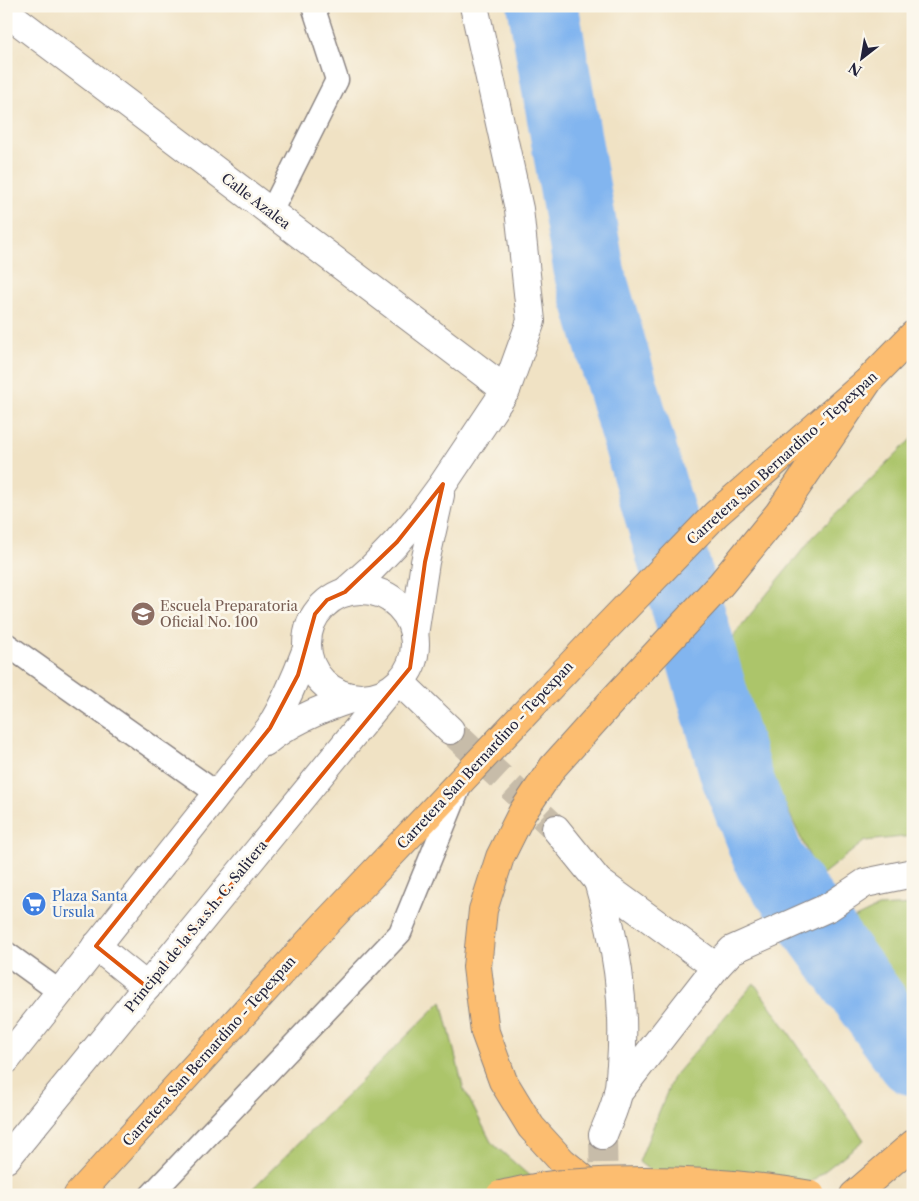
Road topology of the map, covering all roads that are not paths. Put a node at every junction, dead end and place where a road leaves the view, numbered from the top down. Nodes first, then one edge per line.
1 (313, 6) edge
2 (474, 6) edge
3 (6, 12) edge
4 (271, 212) junction
5 (913, 335) edge
6 (869, 380) junction
7 (506, 390) junction
8 (443, 484) junction
9 (345, 592) junction
10 (414, 634) junction
11 (6, 644) edge
12 (306, 651) junction
13 (394, 687) junction
14 (354, 698) junction
15 (450, 730) tunnel mouth
16 (250, 754) junction
17 (463, 778) junction
18 (218, 794) junction
19 (556, 828) tunnel mouth
20 (913, 873) edge
21 (598, 881) junction
22 (96, 946) junction
23 (6, 953) edge
24 (724, 959) junction
25 (147, 986) junction
26 (60, 992) junction
27 (6, 1060) edge
28 (618, 1093) junction
29 (604, 1136) tunnel mouth
30 (913, 1144) edge
31 (6, 1159) edge
32 (78, 1195) edge
33 (151, 1195) edge
34 (500, 1195) edge
35 (603, 1195) edge
36 (811, 1195) edge
37 (854, 1195) edge

1 - 4 lane
2 - 7 street
3 - 4 street, Calle Azalea
4 - 7 street, Calle Azalea
5 - 6 highway, Carretera San Bernardino - Tepexpan
6 - 17 highway, Carretera San Bernardino - Tepexpan
6 - 35 highway
7 - 8 street
8 - 9 street
8 - 10 street
9 - 10 street
9 - 12 street
10 - 13 street
11 - 18 lane
12 - 14 street
12 - 16 street
13 - 14 street
13 - 15 street
13 - 25 street, Principal de la S.a.s.h. C. Salitera
14 - 16 street
16 - 18 street
17 - 32 highway, Carretera San Bernardino - Tepexpan
17 - 33 lane
18 - 22 street
19 - 21 street
20 - 24 street
21 - 24 street
21 - 28 street
22 - 25 street
22 - 26 street
23 - 26 lane
24 - 28 street
25 - 31 street, Principal de la S.a.s.h. C. Salitera
26 - 27 street
28 - 29 street
30 - 37 highway
34 - 36 highway, bridge

